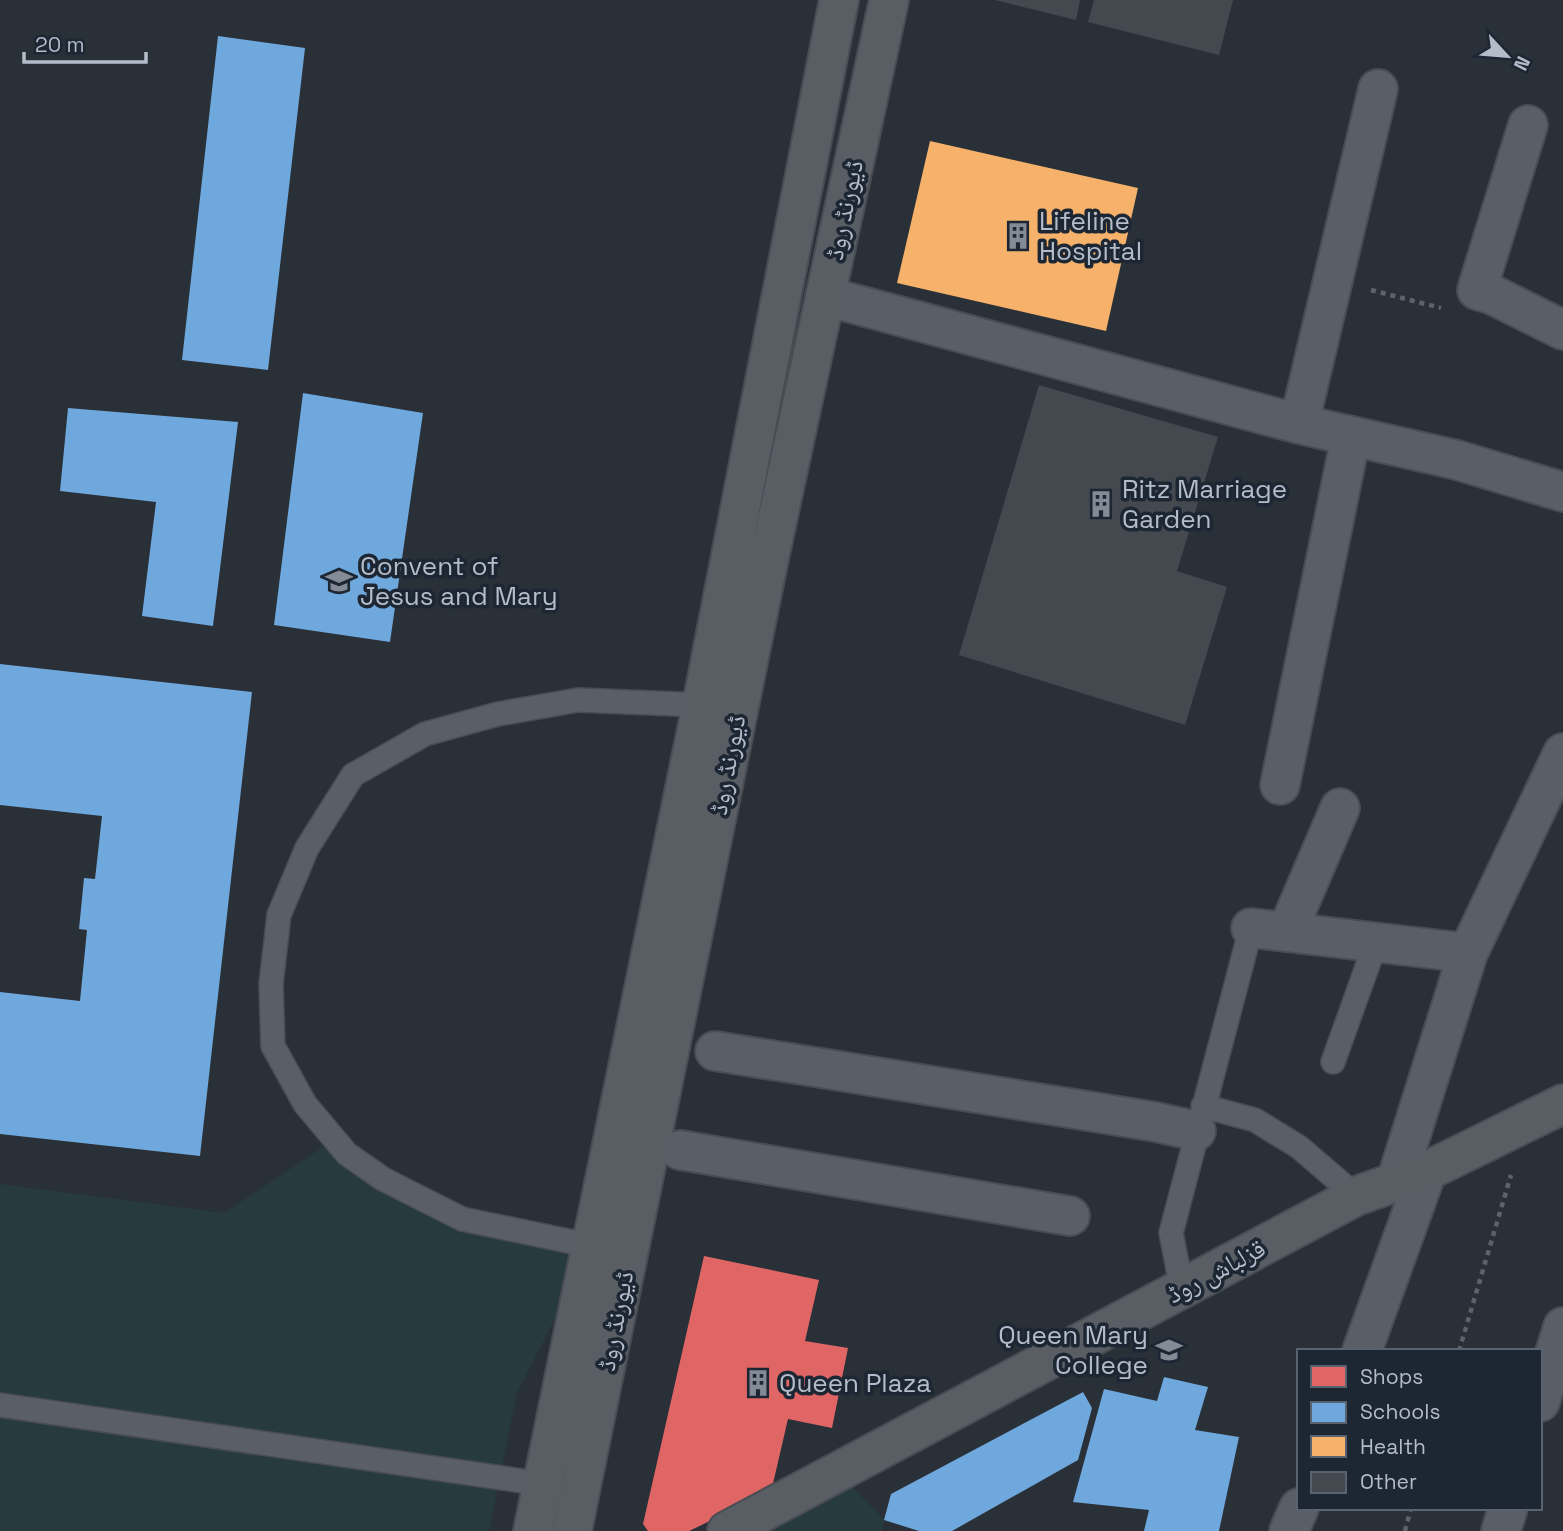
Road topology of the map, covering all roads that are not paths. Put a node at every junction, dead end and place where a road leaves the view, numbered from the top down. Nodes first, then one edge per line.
1 (839, 0) edge
2 (889, 0) edge
3 (1378, 89) dead end
4 (1528, 125) dead end
5 (825, 296) junction
6 (1563, 330) edge
7 (1299, 424) junction
8 (1351, 436) junction
9 (1563, 492) edge
10 (702, 705) junction
11 (1563, 753) edge
12 (1280, 785) dead end
13 (1340, 808) dead end
14 (1269, 930) junction
15 (1376, 942) junction
16 (1468, 953) junction
17 (715, 1051) dead end
18 (1333, 1062) dead end
19 (1563, 1104) edge
20 (1200, 1119) junction
21 (680, 1150) dead end
22 (1411, 1177) junction
23 (1356, 1196) junction
24 (1070, 1216) dead end
25 (592, 1246) junction
26 (1182, 1289) junction
27 (1563, 1327) edge
28 (1363, 1349) edge
29 (1542, 1395) edge
30 (0, 1405) edge
31 (543, 1484) junction
32 (1298, 1510) edge
33 (1507, 1510) edge
34 (533, 1531) edge
35 (572, 1531) edge
36 (727, 1531) edge
37 (1289, 1531) edge
38 (1501, 1531) edge

1 - 10 main road, ڈیورنڈ روڈ
2 - 5 main road, ڈیورنڈ روڈ
3 - 7 street
4 - 6 street
5 - 7 street
5 - 35 main road, ڈیورنڈ روڈ
7 - 8 street
8 - 9 street
8 - 12 street
10 - 25 main road, ڈیورنڈ روڈ
10 - 25 lane
11 - 16 street
13 - 14 street
14 - 15 street
14 - 20 lane
15 - 16 street
15 - 18 lane
16 - 22 street
17 - 20 street
19 - 22 main road, قزلباش روڈ
20 - 23 lane
20 - 26 lane
21 - 24 street
22 - 23 main road, قزلباش روڈ
22 - 28 street
23 - 26 main road, قزلباش روڈ
25 - 31 main road, ڈیورنڈ روڈ
26 - 36 main road, قزلباش روڈ
27 - 29 street
30 - 31 lane
31 - 34 main road, ڈیورنڈ روڈ
32 - 37 street
33 - 38 street

